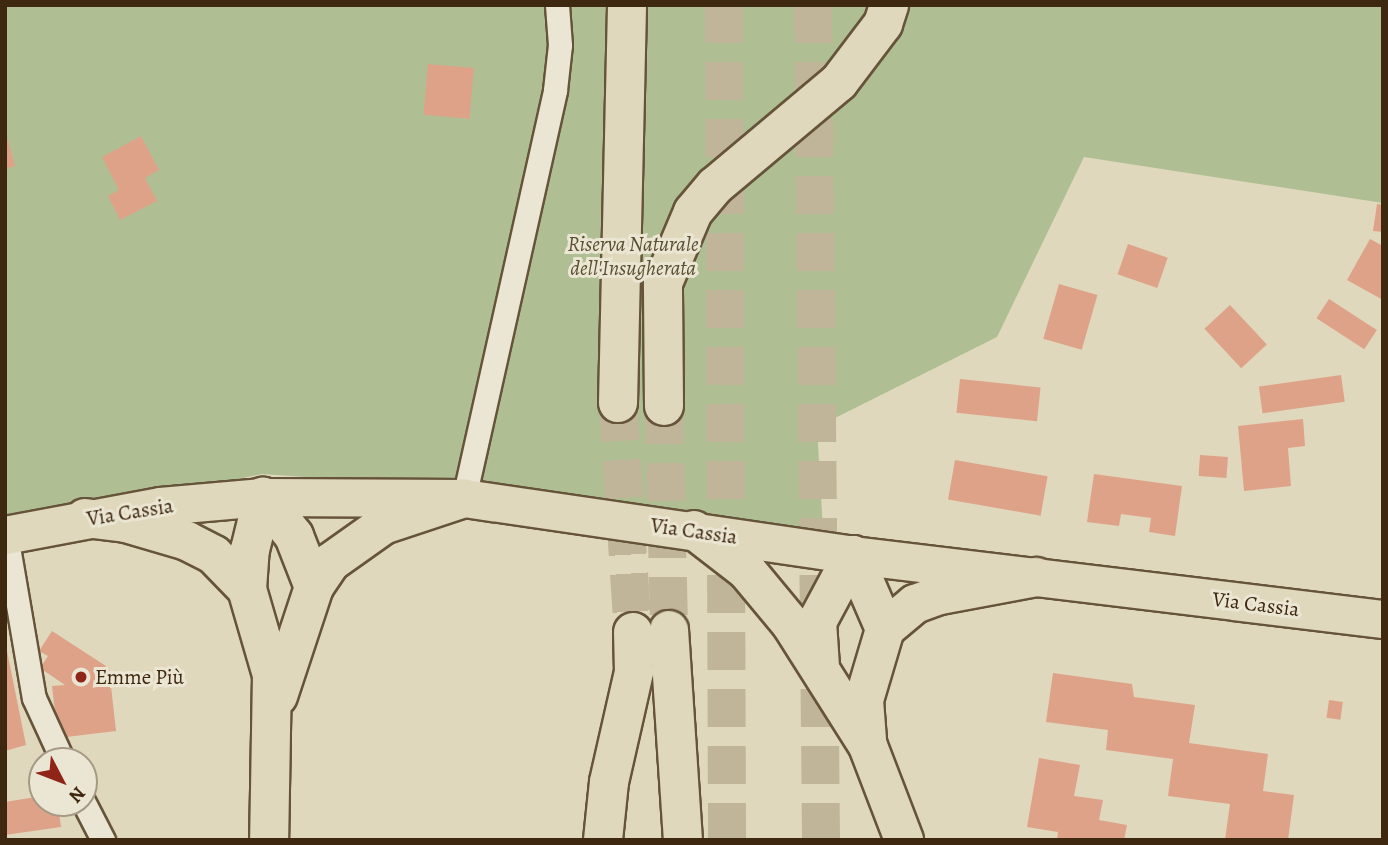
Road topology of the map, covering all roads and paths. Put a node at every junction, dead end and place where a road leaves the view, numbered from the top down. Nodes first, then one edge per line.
1 (557, 5) edge
2 (627, 5) edge
3 (889, 5) edge
4 (618, 404) tunnel mouth
5 (664, 406) tunnel mouth
6 (263, 496) junction
7 (464, 498) junction
8 (85, 518) junction
9 (694, 530) junction
10 (6, 535) edge
11 (853, 555) junction
12 (1036, 577) junction
13 (314, 587) junction
14 (247, 589) junction
15 (1383, 619) edge
16 (885, 629) junction
17 (821, 669) junction
18 (274, 709) junction
19 (868, 746) junction
20 (57, 747) edge
21 (91, 817) edge
22 (103, 840) edge
23 (269, 840) edge
24 (603, 840) edge
25 (683, 840) edge
26 (904, 840) edge

1 - 7 street
2 - 4 highway
3 - 5 highway
6 - 7 main road, Via Cassia
6 - 8 main road, Via Cassia
6 - 13 highway
6 - 14 highway
7 - 9 main road, Via Cassia
7 - 13 highway
8 - 10 main road, Via Cassia
8 - 14 highway
9 - 11 main road, Via Cassia
9 - 17 highway
10 - 20 street
11 - 12 main road, Via Cassia
11 - 16 highway
11 - 17 highway
12 - 15 main road, Via Cassia
12 - 16 highway
13 - 18 highway
14 - 18 highway
16 - 19 highway
17 - 19 highway
18 - 23 highway
19 - 26 highway
21 - 22 street
24 - 25 highway

